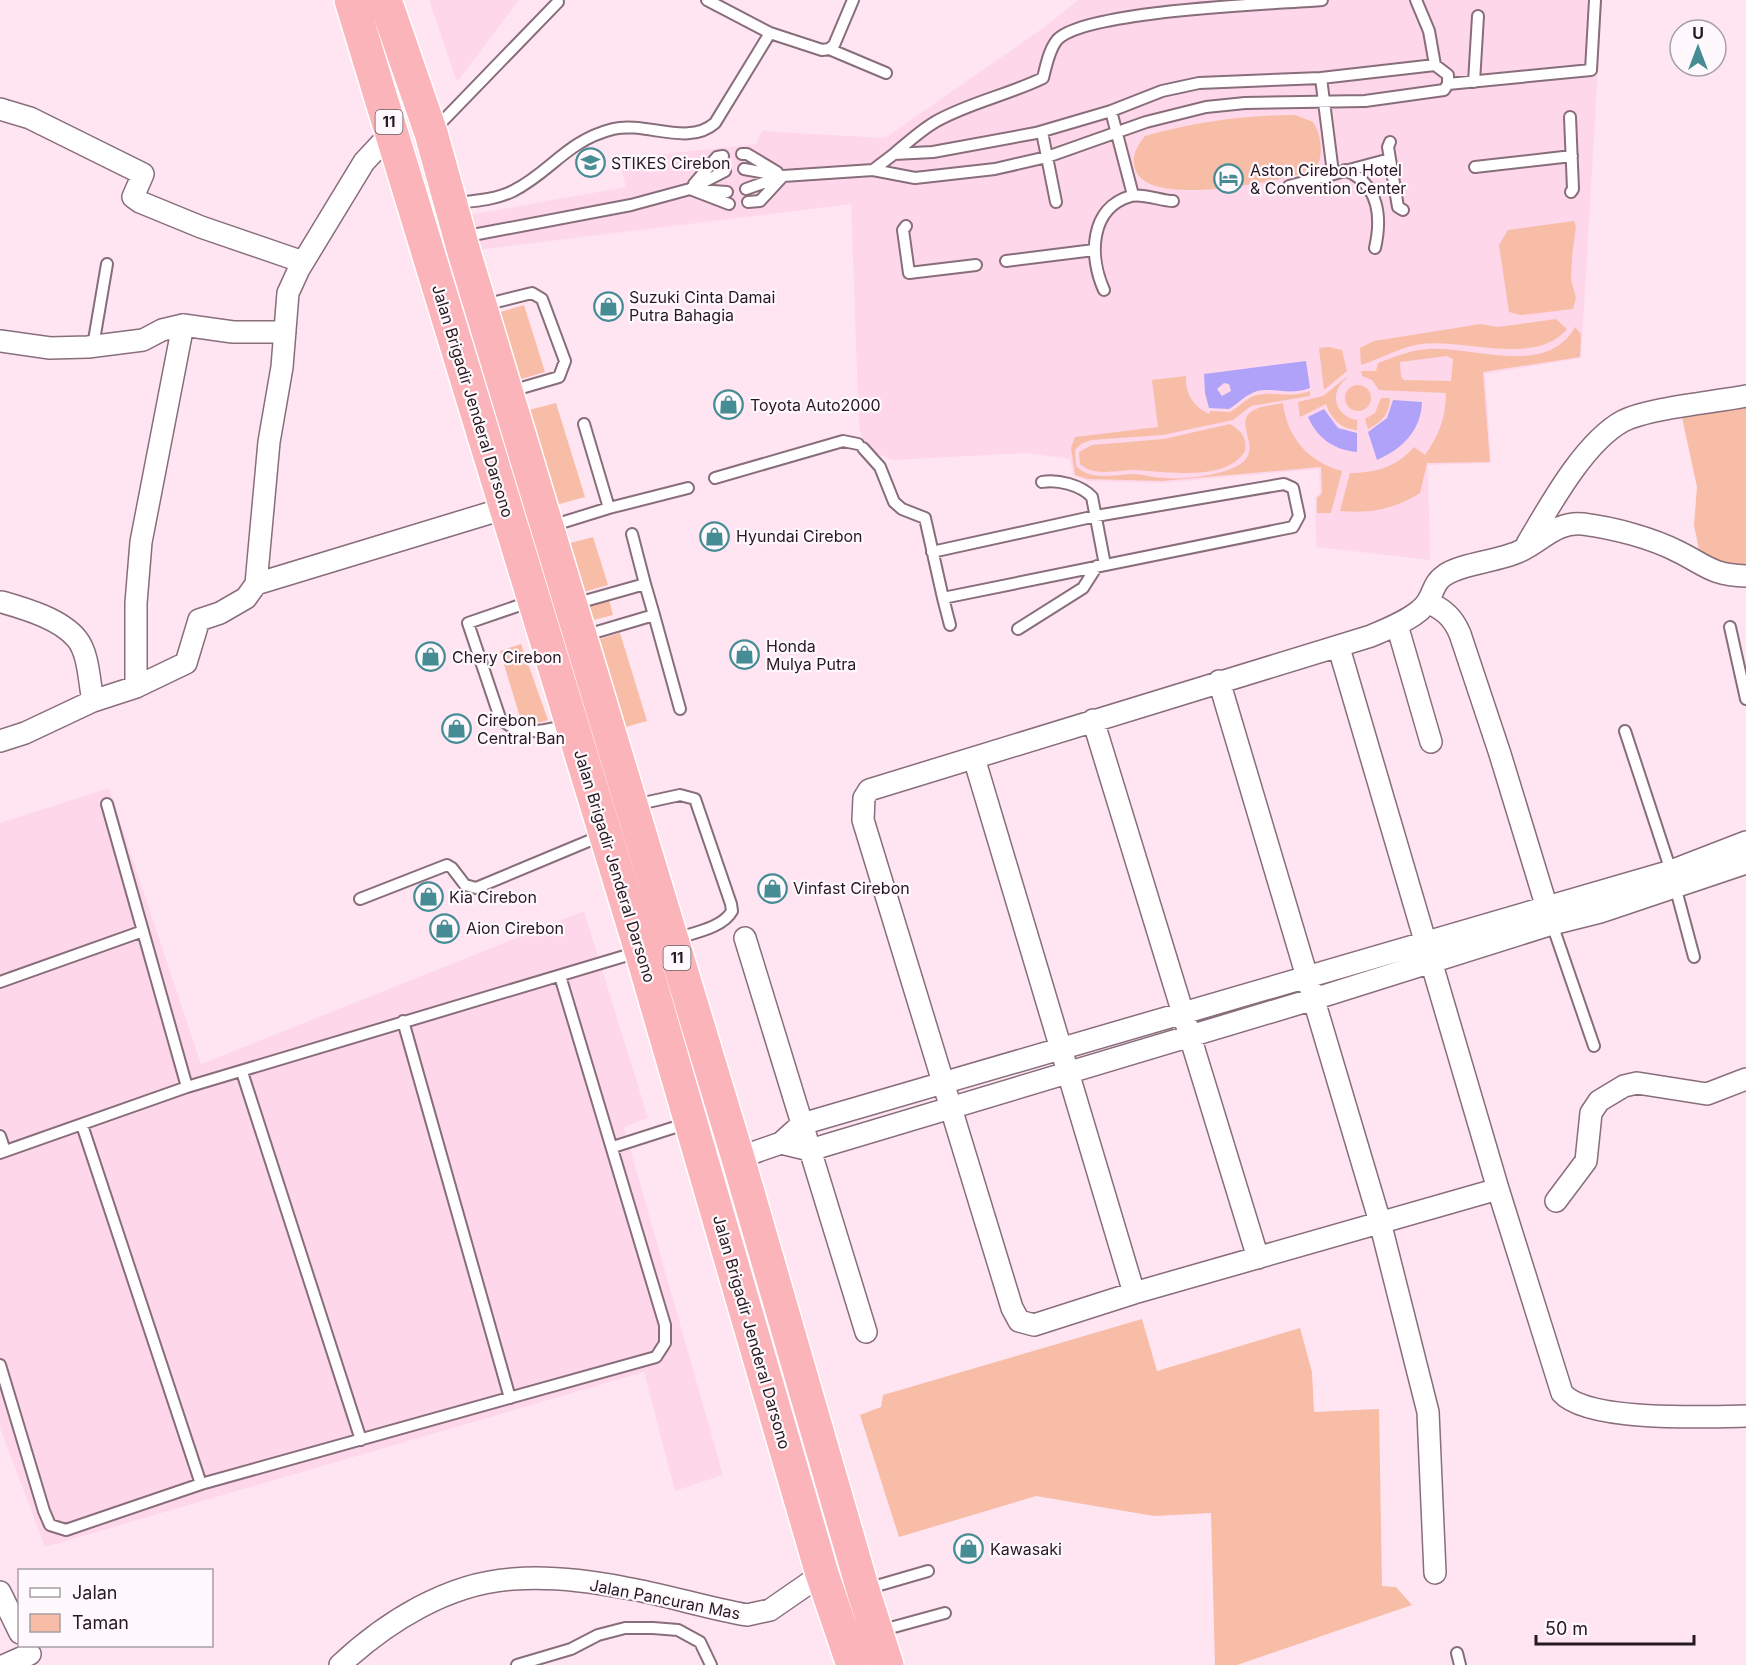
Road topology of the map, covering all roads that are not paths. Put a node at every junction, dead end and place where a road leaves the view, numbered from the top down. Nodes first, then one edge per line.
1 (351, 0) edge
2 (385, 0) edge
3 (707, 0) edge
4 (853, 0) edge
5 (1322, 0) edge
6 (1416, 0) edge
7 (1595, 0) edge
8 (558, 2) dead end
9 (1478, 16) dead end
10 (770, 33) junction
11 (829, 49) junction
12 (1435, 65) junction
13 (886, 73) dead end
14 (1321, 78) junction
15 (1474, 82) junction
16 (1448, 84) junction
17 (1323, 102) junction
18 (0, 109) edge
19 (1111, 111) junction
20 (1570, 117) dead end
21 (392, 132) junction
22 (1042, 132) junction
23 (431, 133) junction
24 (1117, 133) junction
25 (1390, 142) dead end
26 (742, 154) dead end
27 (894, 154) junction
28 (723, 156) dead end
29 (1572, 156) junction
30 (1047, 157) junction
31 (1390, 159) junction
32 (1475, 167) dead end
33 (744, 169) dead end
34 (873, 170) junction
35 (1345, 170) junction
36 (725, 171) dead end
37 (1333, 173) junction
38 (783, 176) junction
39 (1289, 186) dead end
40 (690, 189) junction
41 (746, 189) dead end
42 (727, 192) dead end
43 (1571, 192) dead end
44 (1133, 195) junction
45 (1173, 201) dead end
46 (748, 202) dead end
47 (1056, 202) dead end
48 (450, 204) junction
49 (729, 204) dead end
50 (1403, 210) dead end
51 (906, 226) dead end
52 (460, 237) junction
53 (425, 244) junction
54 (1375, 248) dead end
55 (1094, 249) junction
56 (1006, 261) dead end
57 (303, 262) junction
58 (107, 264) dead end
59 (976, 265) dead end
60 (1104, 290) dead end
61 (481, 306) junction
62 (183, 325) junction
63 (285, 332) junction
64 (0, 341) edge
65 (93, 346) junction
66 (508, 392) junction
67 (1746, 396) edge
68 (584, 424) dead end
69 (715, 478) dead end
70 (1042, 482) dead end
71 (688, 488) dead end
72 (506, 508) junction
73 (609, 508) junction
74 (1096, 516) junction
75 (548, 527) junction
76 (632, 534) dead end
77 (1523, 550) junction
78 (932, 552) junction
79 (1101, 566) junction
80 (1746, 576) edge
81 (256, 584) junction
82 (645, 584) junction
83 (943, 597) junction
84 (534, 601) junction
85 (2, 602) dead end
86 (1428, 602) junction
87 (571, 605) junction
88 (654, 615) junction
89 (950, 625) dead end
90 (1397, 626) junction
91 (1730, 627) dead end
92 (1018, 629) dead end
93 (580, 637) junction
94 (1339, 648) junction
95 (1219, 681) junction
96 (136, 687) junction
97 (1746, 699) edge
98 (93, 701) junction
99 (680, 709) dead end
100 (1093, 720) junction
101 (573, 724) junction
102 (1625, 731) dead end
103 (0, 741) edge
104 (1431, 742) dead end
105 (974, 758) junction
106 (107, 804) dead end
107 (631, 806) junction
108 (603, 834) junction
109 (1746, 842) edge
110 (1746, 863) edge
111 (1674, 880) junction
112 (360, 899) dead end
113 (1550, 916) junction
114 (143, 931) junction
115 (745, 938) dead end
116 (672, 940) junction
117 (1427, 942) junction
118 (641, 951) junction
119 (1694, 957) dead end
120 (1433, 963) junction
121 (560, 976) junction
122 (1307, 977) junction
123 (0, 982) edge
124 (1314, 999) junction
125 (1182, 1014) junction
126 (403, 1021) junction
127 (1189, 1037) junction
128 (1594, 1046) dead end
129 (1059, 1049) junction
130 (242, 1072) junction
131 (1067, 1074) junction
132 (1746, 1078) edge
133 (944, 1082) junction
134 (187, 1087) junction
135 (952, 1107) junction
136 (692, 1122) junction
137 (802, 1124) junction
138 (82, 1125) junction
139 (0, 1136) edge
140 (781, 1143) junction
141 (613, 1147) junction
142 (810, 1150) junction
143 (2, 1152) edge
144 (738, 1158) junction
145 (1498, 1189) junction
146 (1556, 1201) dead end
147 (1380, 1222) junction
148 (1258, 1258) junction
149 (1134, 1293) junction
150 (866, 1332) dead end
151 (0, 1365) edge
152 (510, 1398) junction
153 (1746, 1416) edge
154 (361, 1440) junction
155 (201, 1484) junction
156 (928, 1571) dead end
157 (1435, 1573) dead end
158 (822, 1575) junction
159 (863, 1590) junction
160 (0, 1592) edge
161 (945, 1612) dead end
162 (18, 1629) edge
163 (877, 1632) junction
164 (1457, 1653) dead end
165 (30, 1655) edge
166 (5, 1665) edge
167 (340, 1665) edge
168 (517, 1665) edge
169 (711, 1665) edge
170 (853, 1665) edge
171 (887, 1665) edge
172 (1460, 1665) edge

1 - 21 highway, Jalan Brigadir Jenderal Darsono / 11
2 - 23 highway, Jalan Brigadir Jenderal Darsono / 11
3 - 10 lane
4 - 11 lane
5 - 27 lane
6 - 12 lane
7 - 15 lane
8 - 23 lane
9 - 15 lane
10 - 11 lane
10 - 48 lane
11 - 13 lane
12 - 14 lane
12 - 16 lane
14 - 17 lane
14 - 19 lane
15 - 16 lane
16 - 17 lane
17 - 24 lane
17 - 37 lane
18 - 57 street
19 - 22 lane
19 - 24 lane
20 - 29 lane
21 - 53 highway, Jalan Brigadir Jenderal Darsono / 11
21 - 57 street
22 - 27 lane
22 - 30 lane
23 - 48 highway, Jalan Brigadir Jenderal Darsono / 11
24 - 30 lane
24 - 44 lane
25 - 31 lane
26 - 38 lane
27 - 34 lane
28 - 40 lane
29 - 32 lane
29 - 43 lane
30 - 34 lane
30 - 47 lane
31 - 35 lane
31 - 50 lane
33 - 38 lane
34 - 38 lane
35 - 37 lane
35 - 54 lane
36 - 40 lane
37 - 39 lane
38 - 41 lane
38 - 46 lane
40 - 42 lane
40 - 49 lane
40 - 52 lane
44 - 45 lane
44 - 55 lane
48 - 52 highway, Jalan Brigadir Jenderal Darsono / 11
51 - 59 lane
52 - 53 highway
52 - 61 highway, Jalan Brigadir Jenderal Darsono / 11
53 - 72 highway, Jalan Brigadir Jenderal Darsono / 11
55 - 56 lane
55 - 60 lane
57 - 63 street
58 - 65 lane
61 - 66 highway, Jalan Brigadir Jenderal Darsono / 11
61 - 66 lane
62 - 63 street
62 - 65 street
62 - 96 street
63 - 81 street
64 - 65 street
66 - 75 highway, Jalan Brigadir Jenderal Darsono / 11
67 - 77 street
68 - 73 lane
69 - 78 lane
70 - 74 lane
71 - 73 lane
72 - 81 street
72 - 84 highway, Jalan Brigadir Jenderal Darsono / 11
73 - 75 lane
74 - 78 lane
74 - 79 lane
74 - 79 lane
75 - 87 highway, Jalan Brigadir Jenderal Darsono / 11
76 - 82 lane
77 - 80 street
77 - 86 street
78 - 83 lane
79 - 83 lane
79 - 92 lane
81 - 96 street
82 - 87 lane
82 - 88 lane
83 - 89 lane
84 - 101 highway, Jalan Brigadir Jenderal Darsono / 11
84 - 101 lane
85 - 98 street
86 - 90 street
86 - 113 street
87 - 93 highway, Jalan Brigadir Jenderal Darsono / 11
88 - 93 lane
88 - 99 lane
90 - 94 street
90 - 104 street
91 - 97 lane
93 - 107 highway, Jalan Brigadir Jenderal Darsono / 11
94 - 95 street
94 - 117 street
95 - 100 street
95 - 122 street
96 - 98 street
98 - 103 street
100 - 105 street
100 - 125 street
101 - 108 highway, Jalan Brigadir Jenderal Darsono / 11
102 - 111 lane
105 - 129 street
105 - 133 street
106 - 114 lane
107 - 116 highway, Jalan Brigadir Jenderal Darsono / 11
107 - 116 lane
108 - 112 lane
108 - 118 highway, Jalan Brigadir Jenderal Darsono / 11
109 - 111 street
110 - 111 street
111 - 113 street
111 - 119 lane
113 - 117 street
113 - 120 street
113 - 128 lane
114 - 123 lane
114 - 134 lane
115 - 137 street
116 - 144 highway, Jalan Brigadir Jenderal Darsono / 11
117 - 120 street
117 - 122 street
118 - 121 lane
118 - 136 highway, Jalan Brigadir Jenderal Darsono / 11
120 - 124 street
120 - 145 street
121 - 126 lane
121 - 141 lane
122 - 124 street
122 - 125 street
124 - 127 street
124 - 147 street
125 - 127 street
125 - 129 street
126 - 130 lane
126 - 152 lane
127 - 131 street
127 - 148 street
129 - 131 street
129 - 133 street
130 - 134 lane
130 - 154 lane
131 - 135 street
131 - 149 street
132 - 146 street
133 - 135 street
133 - 137 street
134 - 138 lane
135 - 142 street
135 - 149 street
136 - 141 lane
136 - 158 highway, Jalan Brigadir Jenderal Darsono / 11
137 - 140 street
137 - 142 street
138 - 143 lane
138 - 155 lane
139 - 143 lane
140 - 142 street
140 - 144 street
141 - 152 lane
142 - 150 street
144 - 159 highway, Jalan Brigadir Jenderal Darsono / 11
145 - 147 street
145 - 153 street
147 - 148 street
147 - 157 street
148 - 149 street
151 - 155 lane
152 - 154 lane
154 - 155 lane
156 - 159 lane
158 - 167 street, Jalan Pancuran Mas
158 - 170 highway, Jalan Brigadir Jenderal Darsono / 11
159 - 163 highway, Jalan Brigadir Jenderal Darsono / 11
160 - 162 street
161 - 163 lane
163 - 171 highway, Jalan Brigadir Jenderal Darsono / 11
164 - 172 lane
165 - 166 street
168 - 169 lane

